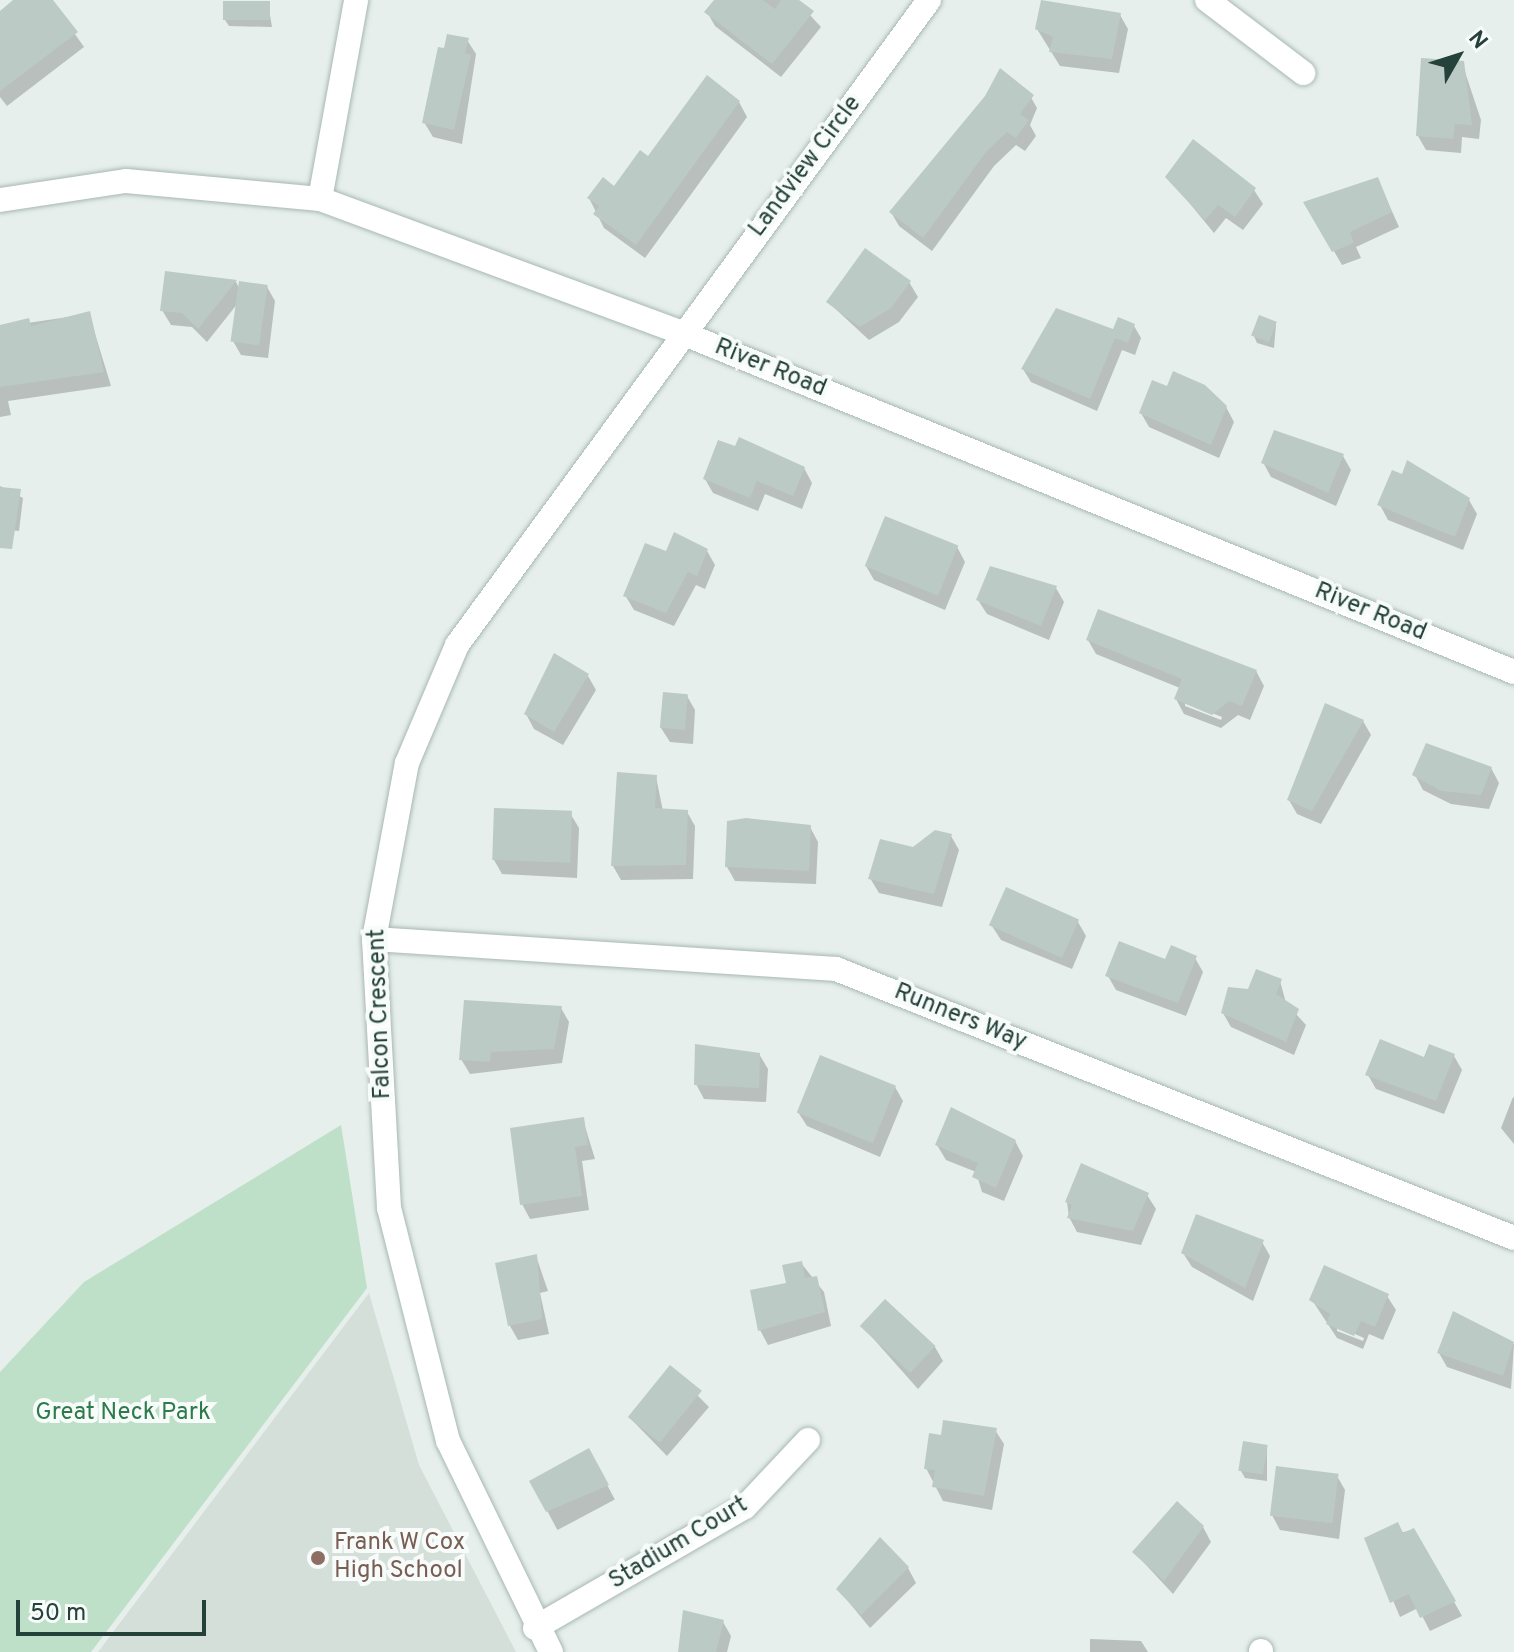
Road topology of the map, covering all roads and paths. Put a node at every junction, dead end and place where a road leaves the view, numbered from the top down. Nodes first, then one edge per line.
1 (356, 0) edge
2 (929, 0) edge
3 (1207, 0) edge
4 (1303, 73) dead end
5 (320, 199) junction
6 (0, 200) edge
7 (682, 333) junction
8 (1514, 672) edge
9 (374, 939) junction
10 (1514, 1238) edge
11 (808, 1440) dead end
12 (535, 1628) junction
13 (551, 1652) edge

1 - 5 street
2 - 7 street, Landview Circle
3 - 4 street
5 - 6 street, River Road
5 - 7 street, River Road
7 - 8 street, River Road
7 - 9 street, Falcon Crescent
9 - 10 street, Runners Way
9 - 12 street, Falcon Crescent
11 - 12 street, Stadium Court
12 - 13 street, Falcon Crescent

